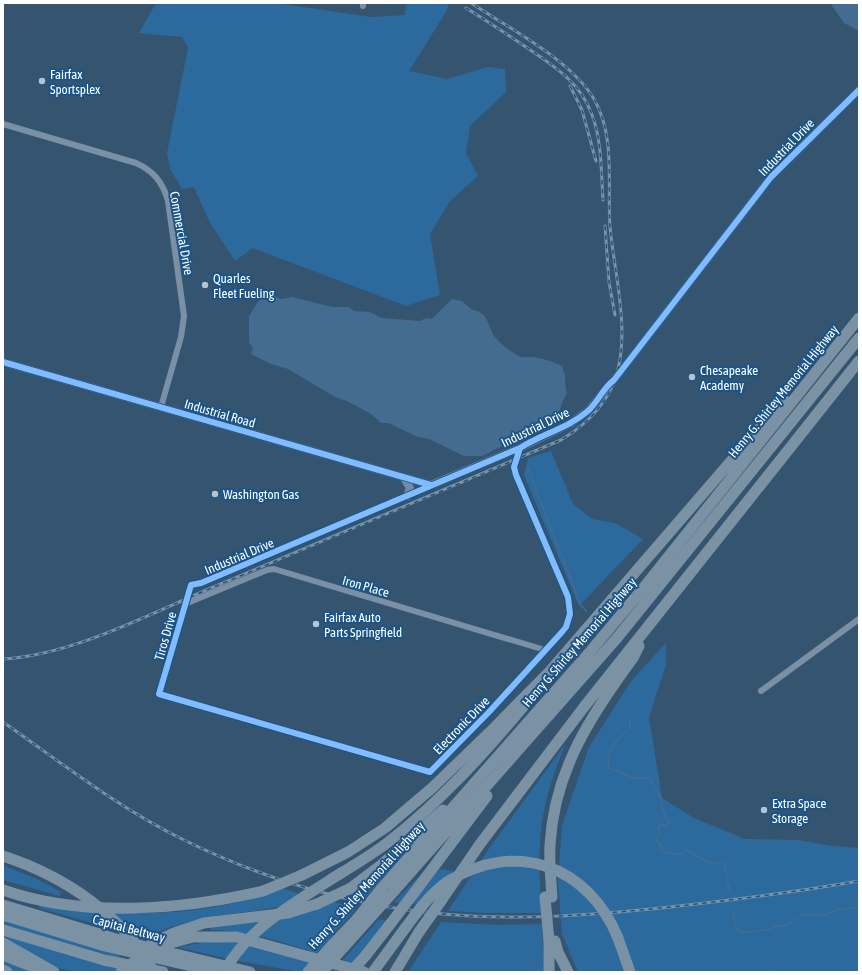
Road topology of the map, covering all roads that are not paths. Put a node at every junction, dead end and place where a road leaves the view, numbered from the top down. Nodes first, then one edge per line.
1 (859, 90) edge
2 (3, 124) edge
3 (859, 318) edge
4 (859, 338) edge
5 (859, 361) edge
6 (3, 362) edge
7 (796, 396) junction
8 (161, 407) junction
9 (520, 448) junction
10 (404, 478) junction
11 (431, 485) junction
12 (407, 496) junction
13 (191, 585) joint
14 (185, 604) junction
15 (859, 618) edge
16 (648, 627) junction
17 (545, 650) junction
18 (550, 671) junction
19 (761, 690) dead end
20 (159, 694) joint
21 (534, 734) junction
22 (468, 792) junction
23 (3, 856) edge
24 (3, 890) edge
25 (3, 905) edge
26 (3, 915) edge
27 (362, 919) junction
28 (3, 930) edge
29 (618, 938) junction
30 (552, 941) junction
31 (3, 943) edge
32 (158, 944) junction
33 (338, 946) junction
34 (3, 955) edge
35 (366, 955) junction
36 (397, 968) edge
37 (3, 970) edge
38 (7, 972) edge
39 (54, 972) edge
40 (121, 972) edge
41 (154, 972) edge
42 (163, 972) edge
43 (215, 972) edge
44 (224, 972) edge
45 (250, 972) edge
46 (308, 972) edge
47 (322, 972) edge
48 (351, 972) edge
49 (355, 972) edge
50 (364, 972) edge
51 (373, 972) edge
52 (549, 972) edge
53 (568, 972) edge
54 (621, 972) edge
55 (630, 972) edge

1 - 9 street, Industrial Drive
2 - 8 street, Commercial Drive
3 - 7 highway, Henry G. Shirley Memorial Highway
4 - 21 highway
5 - 16 highway
6 - 8 street, Industrial Road
7 - 18 highway
7 - 22 highway, Henry G. Shirley Memorial Highway
8 - 10 street, Industrial Road
9 - 11 street, Industrial Drive
9 - 17 street, Electronic Drive
10 - 11 street, Industrial Road
10 - 12 street
11 - 12 street, Industrial Drive
12 - 13 street, Industrial Drive
13 - 14 street, Tiros Drive
14 - 17 street, Iron Place
14 - 20 street, Tiros Drive
15 - 19 street
16 - 30 highway
16 - 36 highway, bridge
17 - 20 street, Electronic Drive
18 - 24 highway, bridge
18 - 44 highway, bridge
21 - 27 highway, bridge
21 - 35 highway, bridge
22 - 27 highway, Henry G. Shirley Memorial Highway, bridge
22 - 32 highway, bridge
23 - 41 highway, bridge
25 - 45 highway, Capital Beltway
26 - 43 highway
27 - 33 highway
28 - 42 highway
29 - 51 highway, bridge
29 - 54 highway
29 - 55 highway
30 - 52 highway
30 - 53 highway
31 - 39 highway, bridge
32 - 40 highway, bridge
32 - 50 highway
33 - 46 highway, Henry G. Shirley Memorial Highway, bridge
33 - 47 highway, bridge
34 - 39 highway
35 - 48 highway, bridge
35 - 49 highway, bridge
37 - 38 highway

